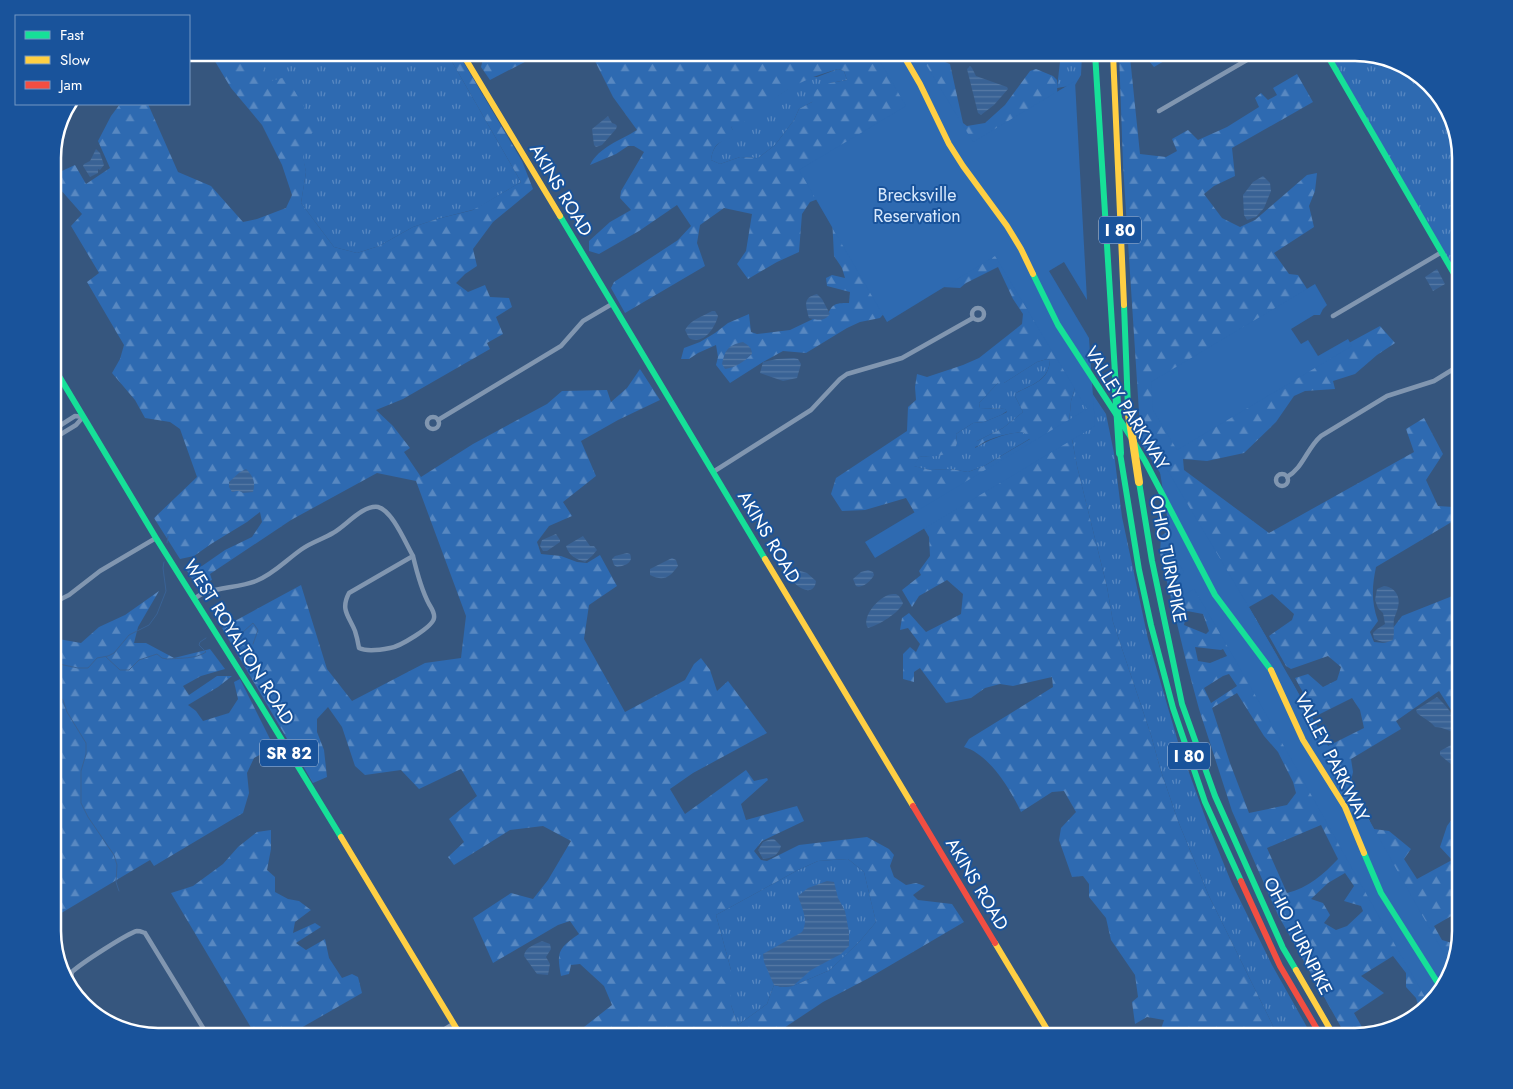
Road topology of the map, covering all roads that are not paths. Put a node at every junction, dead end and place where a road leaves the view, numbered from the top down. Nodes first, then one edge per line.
1 (467, 61) edge
2 (907, 61) edge
3 (1096, 61) edge
4 (1113, 61) edge
5 (1244, 61) edge
6 (1331, 61) edge
7 (1159, 112) dead end
8 (1442, 252) junction
9 (1452, 270) edge
10 (612, 304) junction
11 (1333, 316) dead end
12 (974, 318) dead end
13 (1452, 370) edge
14 (61, 380) edge
15 (83, 417) junction
16 (438, 420) dead end
17 (61, 425) edge
18 (61, 434) edge
19 (712, 472) junction
20 (1287, 477) dead end
21 (156, 538) junction
22 (413, 556) junction
23 (61, 599) edge
24 (194, 599) junction
25 (71, 975) edge
26 (1437, 982) edge
27 (453, 1024) junction
28 (203, 1028) edge
29 (447, 1028) edge
30 (456, 1028) edge
31 (1046, 1028) edge
32 (1316, 1028) edge
33 (1329, 1028) edge

1 - 10 main road, AKINS ROAD
2 - 26 main road, VALLEY PARKWAY
3 - 32 main road, OHIO TURNPIKE / I 80, bridge
4 - 33 main road, OHIO TURNPIKE / I 80, bridge
5 - 7 street
6 - 8 main road
8 - 9 main road
8 - 11 street
10 - 16 street
10 - 19 main road, AKINS ROAD
12 - 19 street
13 - 20 street
14 - 15 main road, WEST ROYALTON ROAD / SR 82
15 - 17 street
15 - 18 street
15 - 21 main road, WEST ROYALTON ROAD / SR 82
19 - 31 main road, AKINS ROAD
21 - 23 street
21 - 24 main road, WEST ROYALTON ROAD / SR 82
22 - 22 street
22 - 24 street
24 - 27 main road, WEST ROYALTON ROAD / SR 82
25 - 28 street
27 - 29 street
27 - 30 main road, WEST ROYALTON ROAD / SR 82

